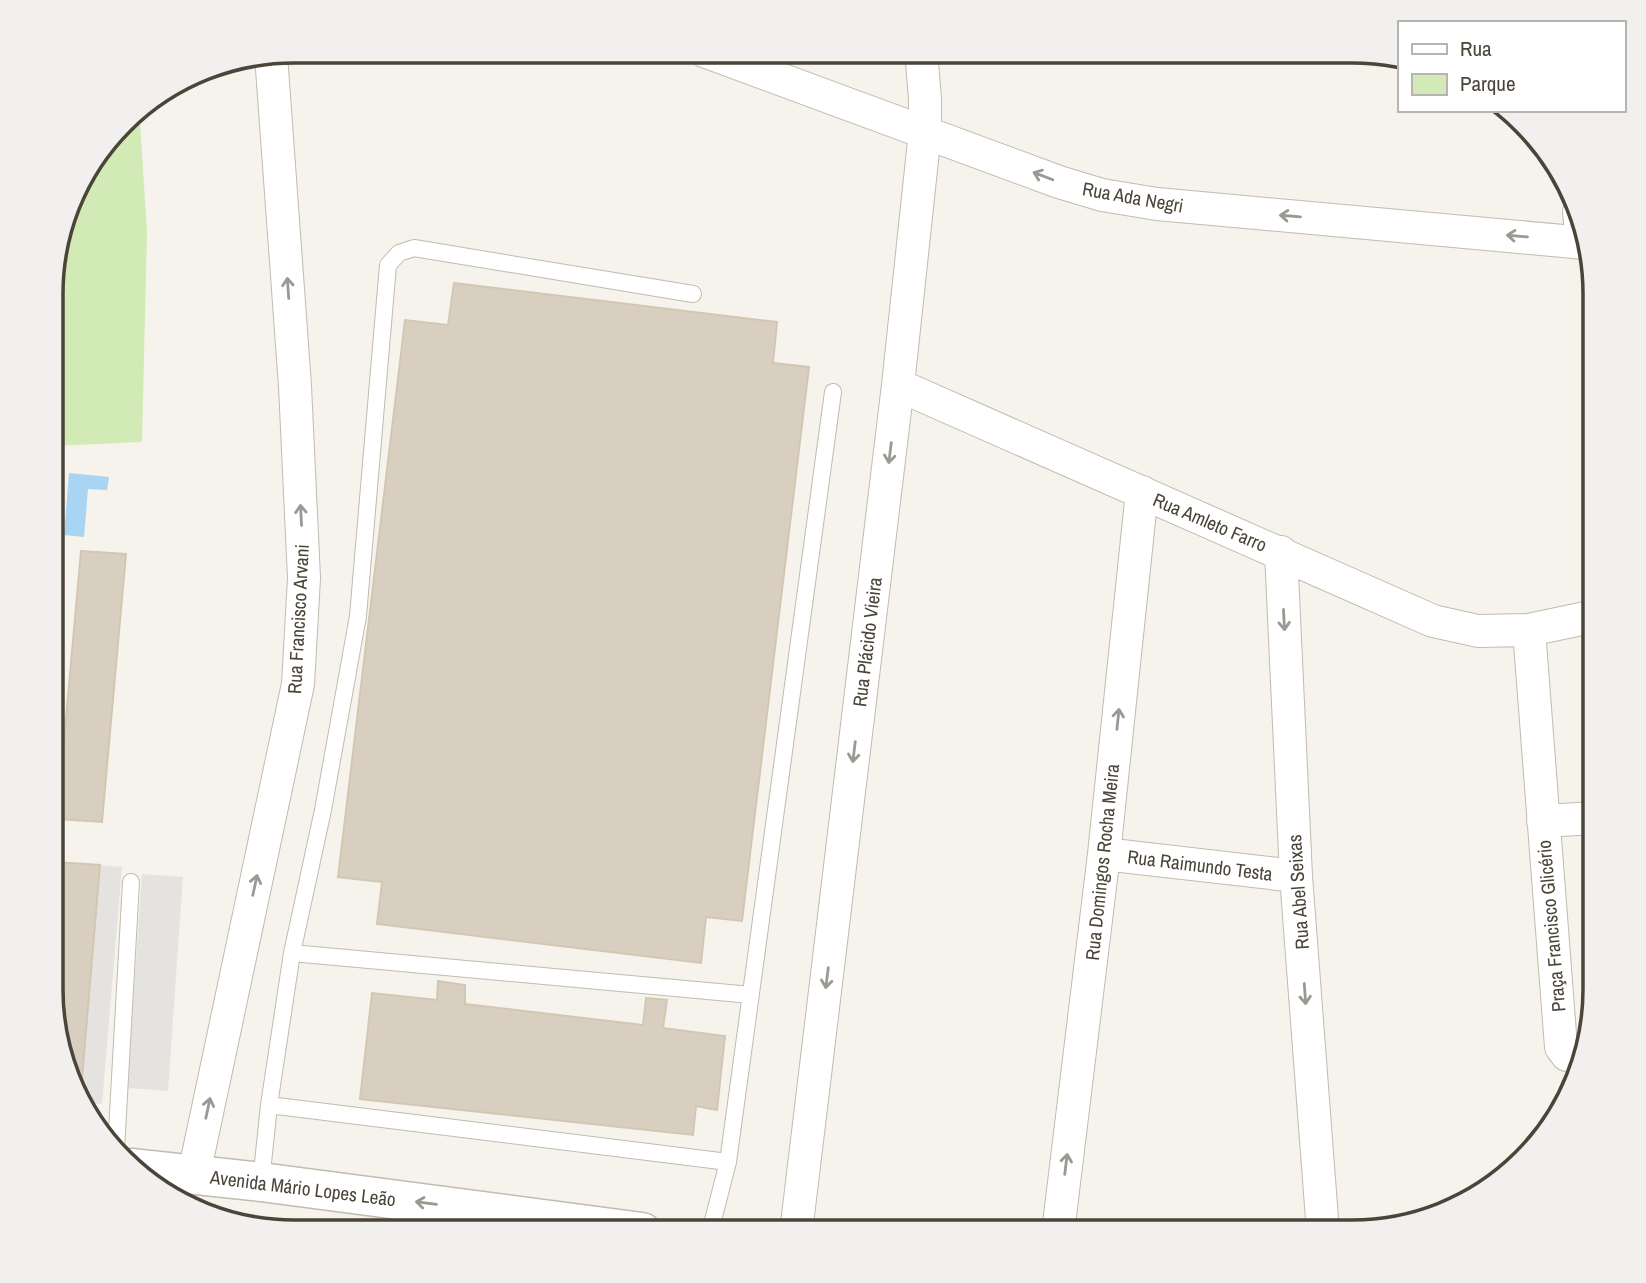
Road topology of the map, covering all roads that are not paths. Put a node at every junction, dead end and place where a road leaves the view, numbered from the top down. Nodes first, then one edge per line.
1 (737, 63) edge
2 (922, 63) edge
3 (272, 64) edge
4 (925, 132) junction
5 (1574, 231) edge
6 (694, 294) dead end
7 (898, 385) junction
8 (833, 392) dead end
9 (1142, 492) junction
10 (1281, 552) junction
11 (1583, 619) edge
12 (1529, 630) junction
13 (1583, 819) edge
14 (1543, 821) junction
15 (1104, 853) junction
16 (1296, 876) junction
17 (131, 882) dead end
18 (292, 953) junction
19 (751, 995) junction
20 (1573, 1055) edge
21 (269, 1105) junction
22 (117, 1136) edge
23 (728, 1162) junction
24 (151, 1170) edge
25 (194, 1174) junction
26 (261, 1182) junction
27 (519, 1220) edge
28 (713, 1220) edge
29 (797, 1220) edge
30 (1059, 1220) edge
31 (1322, 1220) edge

1 - 4 street, Rua Ada Negri
2 - 4 street, Rua Plácido Vieira
25 -> 3 street, Rua Francisco Arvani
5 -> 4 street, Rua Ada Negri
4 - 7 street, Rua Plácido Vieira
6 - 18 lane
7 - 9 street, Rua Amleto Farro
7 -> 29 street, Rua Plácido Vieira
8 - 19 lane
9 - 10 street, Rua Amleto Farro
15 -> 9 street, Rua Domingos Rocha Meira
10 - 12 street, Rua Amleto Farro
10 -> 16 street, Rua Abel Seixas
11 - 12 street, Rua Amleto Farro
12 - 14 street, Praça Francisco Glicério
13 - 14 street, Praça Francisco Glicério
14 - 20 street, Praça Francisco Glicério
15 - 16 street, Rua Raimundo Testa
30 -> 15 street, Rua Domingos Rocha Meira
16 -> 31 street, Rua Abel Seixas
17 - 22 lane
18 - 19 lane
18 - 21 lane
19 - 23 lane
21 - 23 lane
21 - 26 lane
23 - 28 lane
24 - 25 street, Avenida Mário Lopes Leão
25 - 26 street, Avenida Mário Lopes Leão
27 -> 26 street, Avenida Mário Lopes Leão

